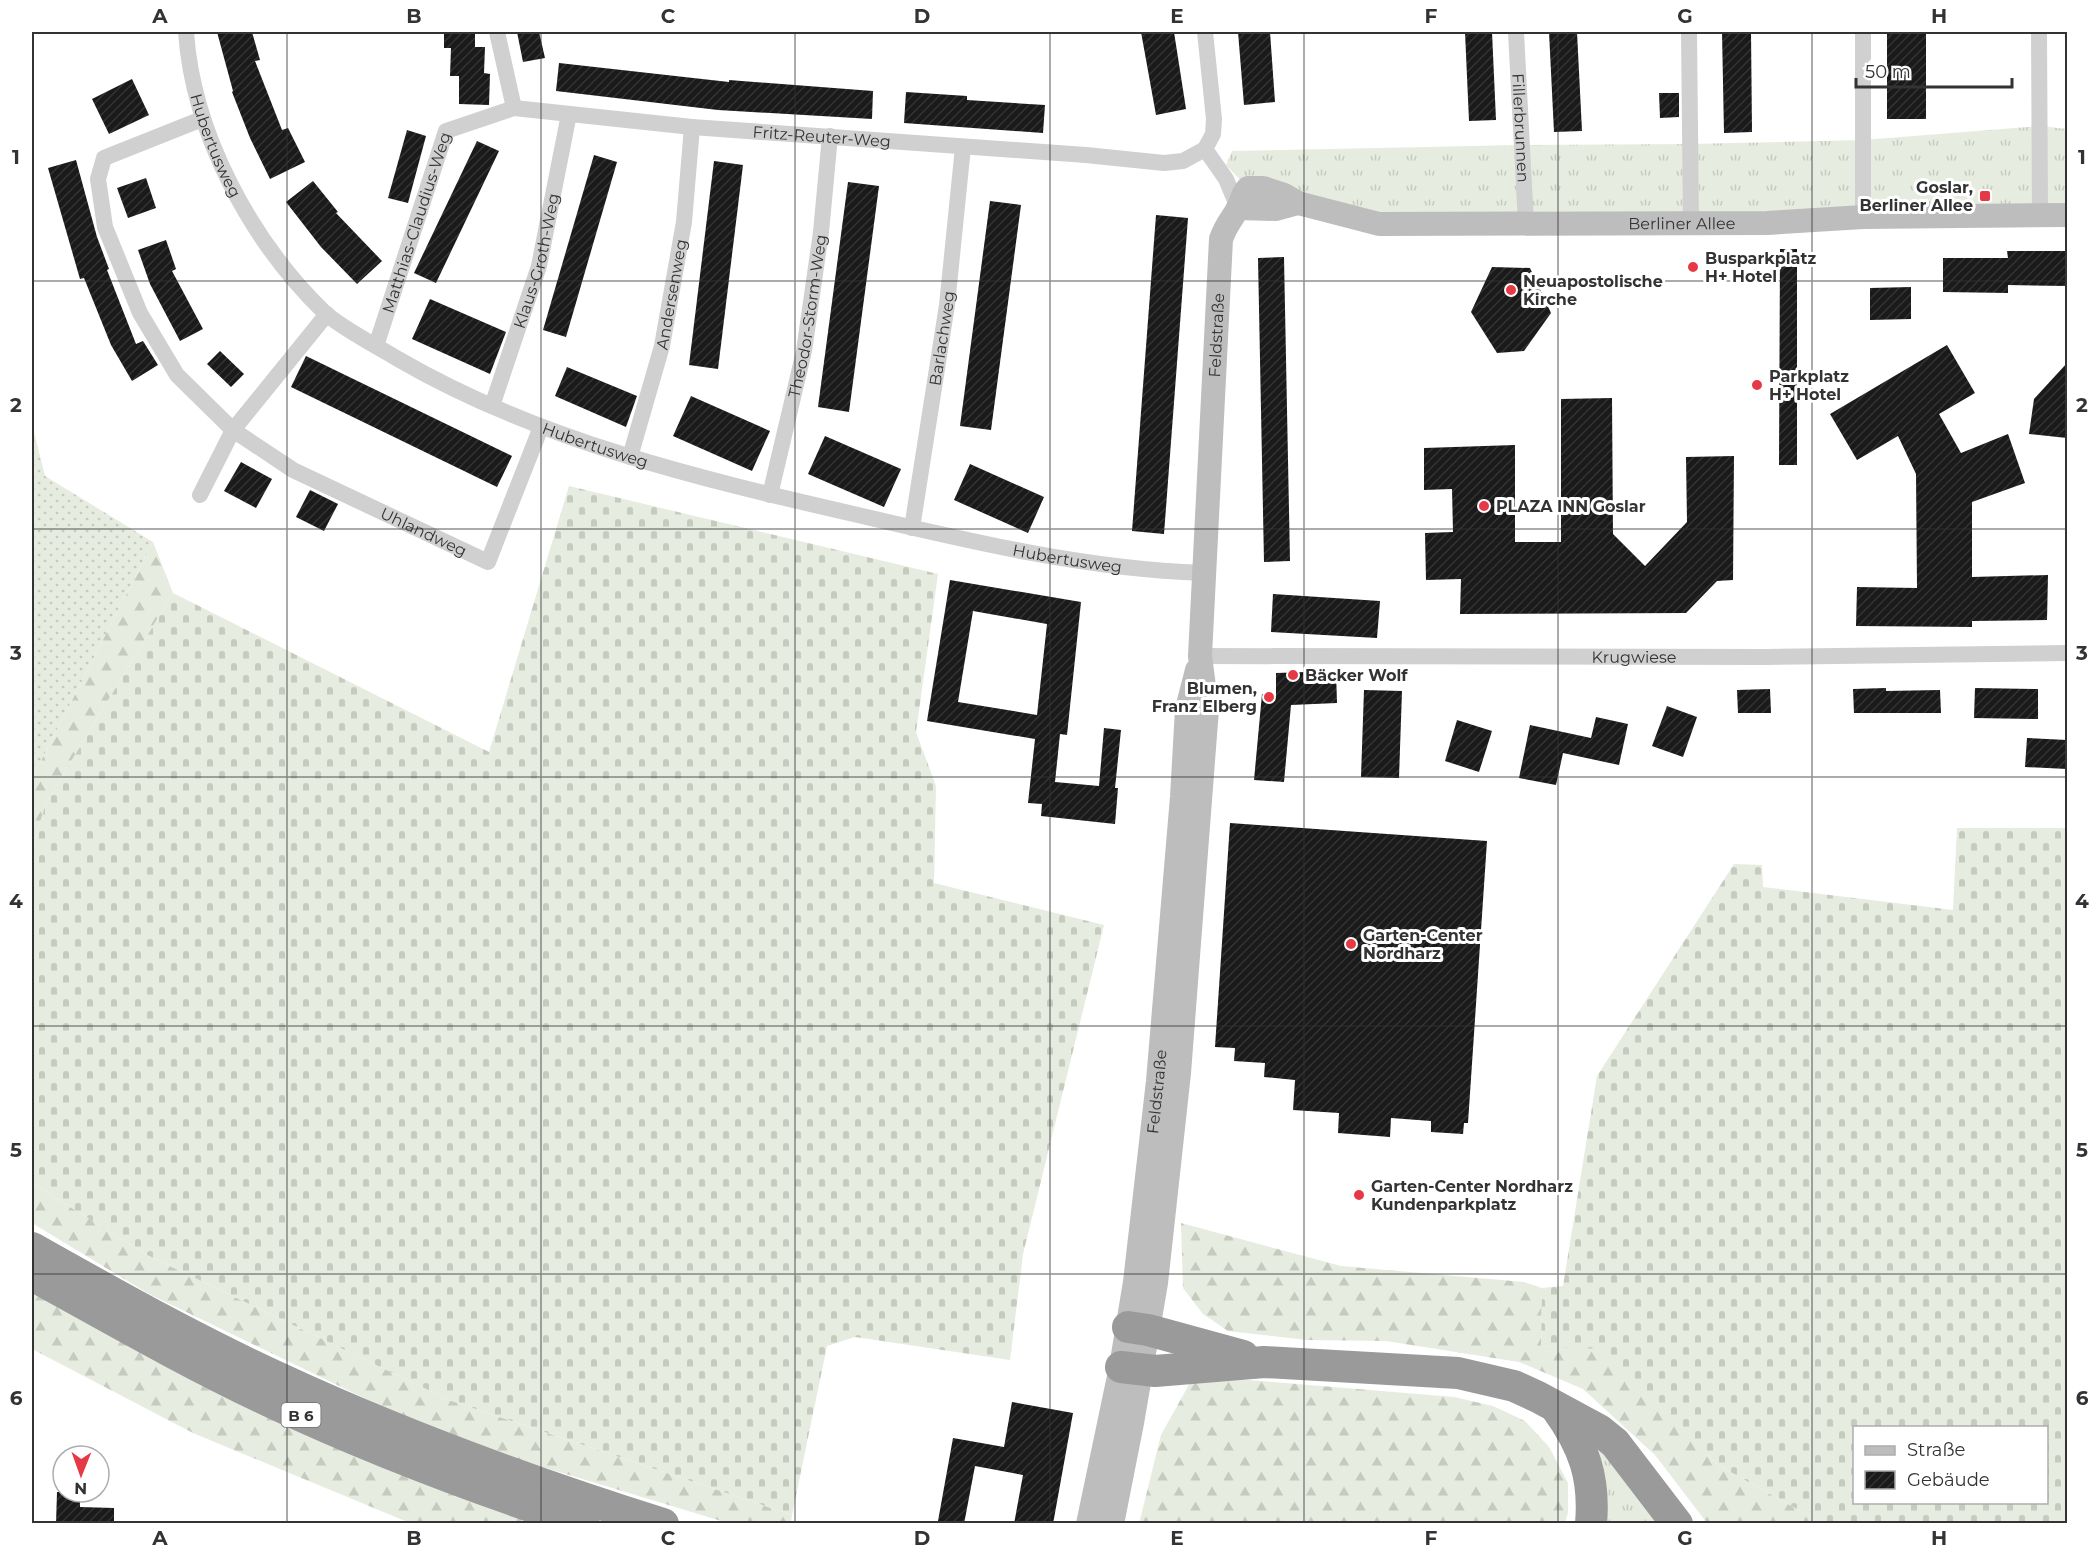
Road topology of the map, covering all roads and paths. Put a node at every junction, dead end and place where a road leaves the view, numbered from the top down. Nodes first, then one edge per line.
1 (186, 32) edge
2 (497, 32) edge
3 (1205, 32) edge
4 (1516, 32) edge
5 (1689, 32) edge
6 (1863, 32) edge
7 (2039, 32) edge
8 (514, 108) junction
9 (569, 114) junction
10 (202, 120) junction
11 (692, 127) junction
12 (830, 136) junction
13 (963, 147) junction
14 (1205, 150) junction
15 (1238, 208) junction
16 (2040, 215) junction
17 (2067, 215) edge
18 (1863, 217) junction
19 (1691, 223) junction
20 (1526, 224) junction
21 (327, 314) junction
22 (376, 346) junction
23 (492, 406) junction
24 (541, 427) junction
25 (233, 430) junction
26 (630, 457) junction
27 (200, 495) dead end
28 (770, 495) junction
29 (912, 528) junction
30 (1203, 573) junction
31 (2067, 653) edge
32 (1200, 656) junction
33 (32, 1248) edge
34 (32, 1275) edge
35 (1138, 1329) junction
36 (1264, 1362) junction
37 (1131, 1369) junction
38 (1556, 1408) junction
39 (584, 1524) edge
40 (663, 1524) edge
41 (1088, 1524) edge
42 (1112, 1524) edge
43 (1591, 1524) edge
44 (1677, 1524) edge

1 - 10 street, Hubertusweg
2 - 8 street
3 - 14 street
4 - 20 street, Fillerbrunnen
5 - 19 street
6 - 18 street
7 - 16 street
8 - 9 street, Fritz-Reuter-Weg
8 - 22 street, Matthias-Claudius-Weg
9 - 11 street, Fritz-Reuter-Weg
9 - 23 street, Klaus-Groth-Weg
10 - 21 street, Hubertusweg
10 - 25 street, Uhlandweg
11 - 12 street, Fritz-Reuter-Weg
11 - 26 street, Andersenweg
12 - 13 street, Fritz-Reuter-Weg
12 - 28 street, Theodor-Storm-Weg
13 - 14 street, Fritz-Reuter-Weg
13 - 29 street, Barlachweg
14 - 15 street
15 - 20 street, Berliner Allee
15 - 30 street, Feldstraße
16 - 17 street, Berliner Allee
16 - 18 street, Berliner Allee
18 - 19 street, Berliner Allee
19 - 20 street, Berliner Allee
21 - 22 street, Hubertusweg
21 - 25 street
22 - 23 street, Hubertusweg
23 - 24 street, Hubertusweg
24 - 25 street, Uhlandweg
24 - 26 street, Hubertusweg
25 - 27 street
26 - 28 street, Hubertusweg
28 - 29 street, Hubertusweg
29 - 30 street, Hubertusweg
30 - 32 street, Feldstraße
31 - 32 street, Krugwiese
32 - 35 street, Feldstraße
33 - 40 highway, B 6
34 - 39 highway, B 6
35 - 36 highway
35 - 37 street, Feldstraße
36 - 37 highway
36 - 38 highway
37 - 41 street, Feldstraße
37 - 42 street, Feldstraße
38 - 43 highway
38 - 44 highway

